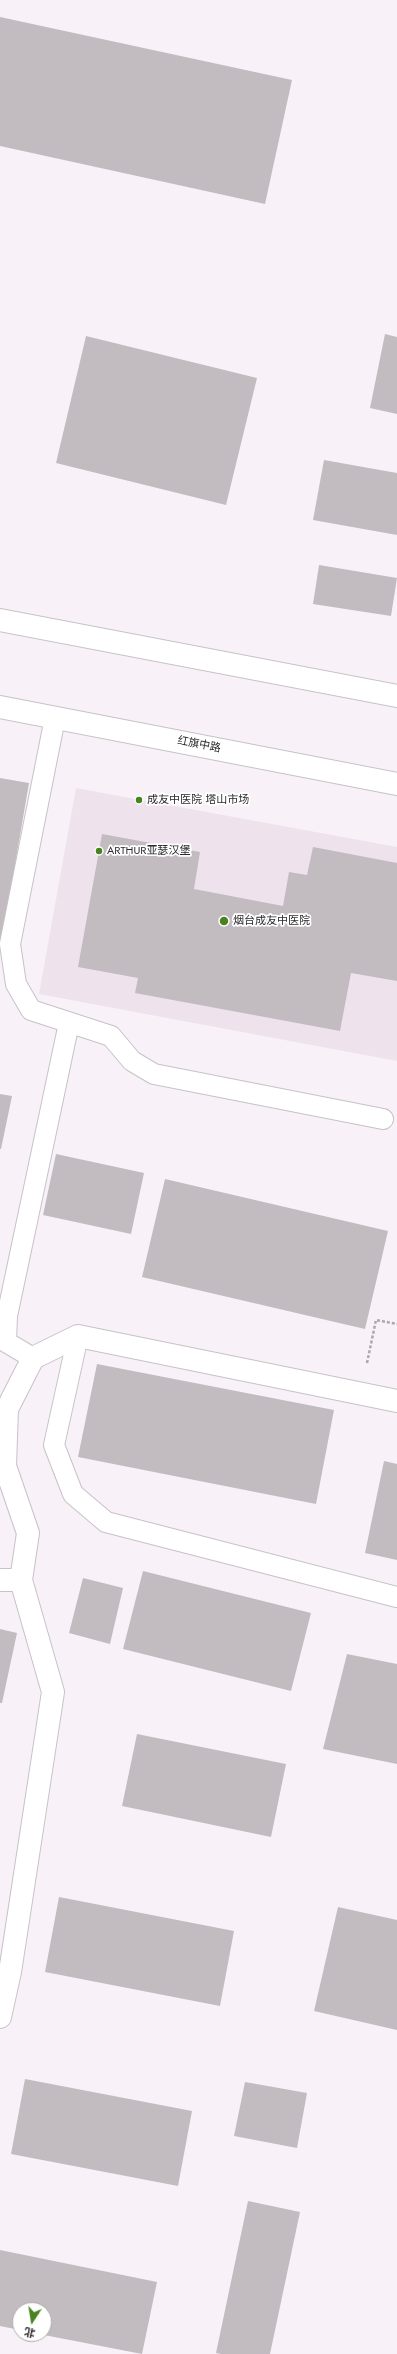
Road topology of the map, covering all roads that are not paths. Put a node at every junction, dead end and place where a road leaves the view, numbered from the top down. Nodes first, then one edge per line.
1 (0, 620) edge
2 (397, 696) edge
3 (0, 707) edge
4 (55, 718) junction
5 (397, 784) edge
6 (69, 1023) junction
7 (383, 1119) dead end
8 (78, 1336) junction
9 (33, 1358) junction
10 (397, 1401) edge
11 (3, 1408) edge
12 (10, 1580) edge
13 (397, 1597) edge
14 (0, 2017) edge

1 - 2 street
3 - 4 street, 红旗中路
4 - 5 street, 红旗中路
4 - 6 lane
6 - 7 lane
6 - 9 lane
8 - 9 street
8 - 10 street
8 - 13 lane
9 - 11 street
11 - 12 street
12 - 14 street

